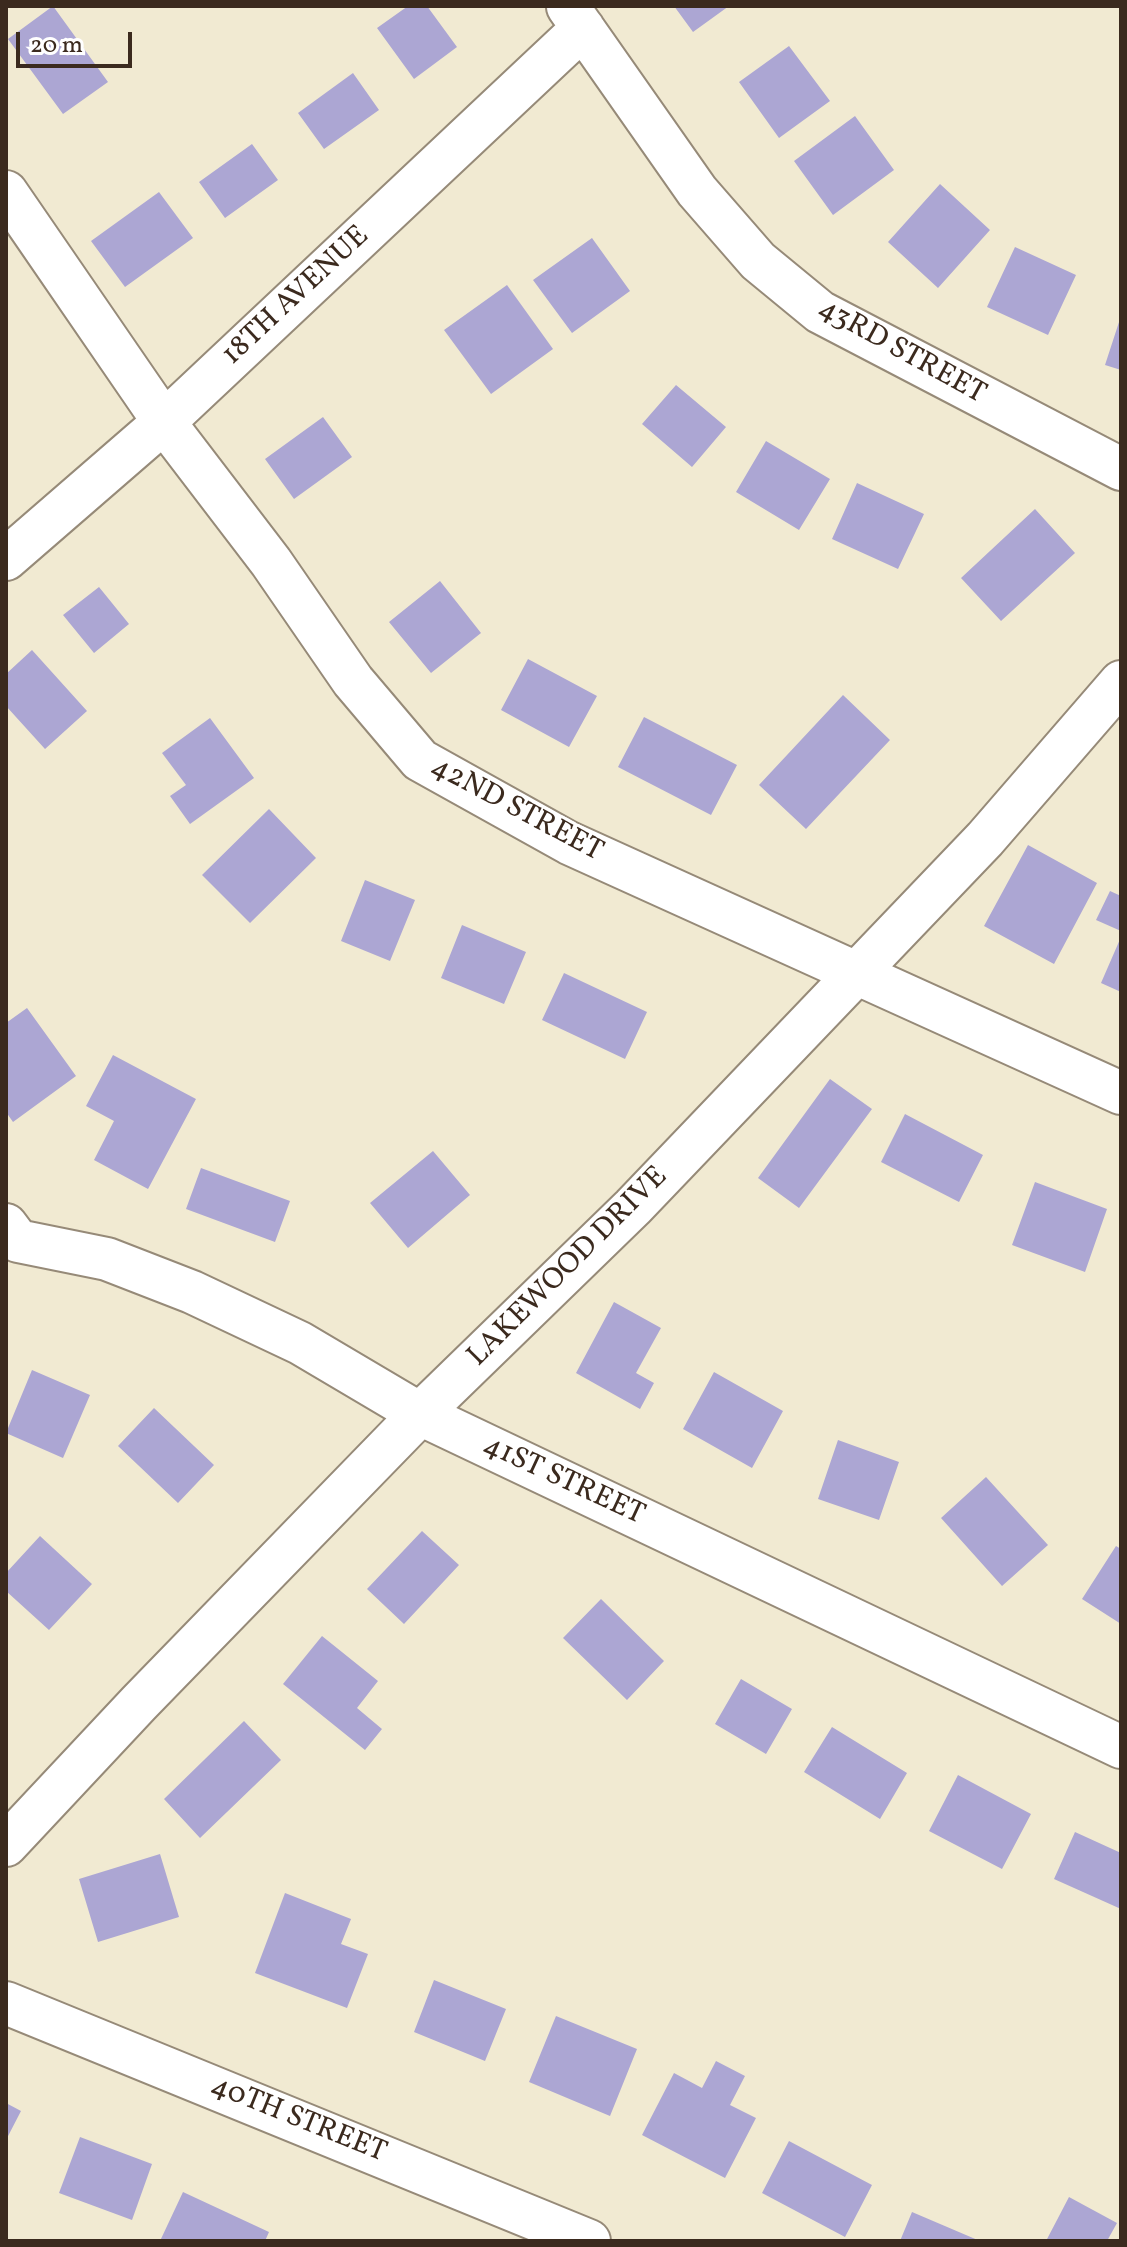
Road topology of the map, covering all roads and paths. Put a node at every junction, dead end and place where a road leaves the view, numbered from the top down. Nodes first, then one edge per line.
1 (575, 17) edge
2 (6, 192) edge
3 (164, 422) junction
4 (1121, 469) edge
5 (6, 559) edge
6 (1121, 682) edge
7 (856, 973) junction
8 (1121, 1093) edge
9 (10, 1245) edge
10 (420, 1414) junction
11 (1121, 1747) edge
12 (6, 1845) edge
13 (6, 2003) edge
14 (589, 2241) edge

1 - 3 street, 18TH AVENUE
1 - 4 street, 43RD STREET
2 - 3 street, 42ND STREET
3 - 5 street, 18TH AVENUE
3 - 7 street, 42ND STREET
6 - 7 street, LAKEWOOD DRIVE
7 - 8 street, 42ND STREET
7 - 10 street, LAKEWOOD DRIVE
9 - 10 street, 41ST STREET
10 - 11 street, 41ST STREET
10 - 12 street, LAKEWOOD DRIVE
13 - 14 street, 40TH STREET

